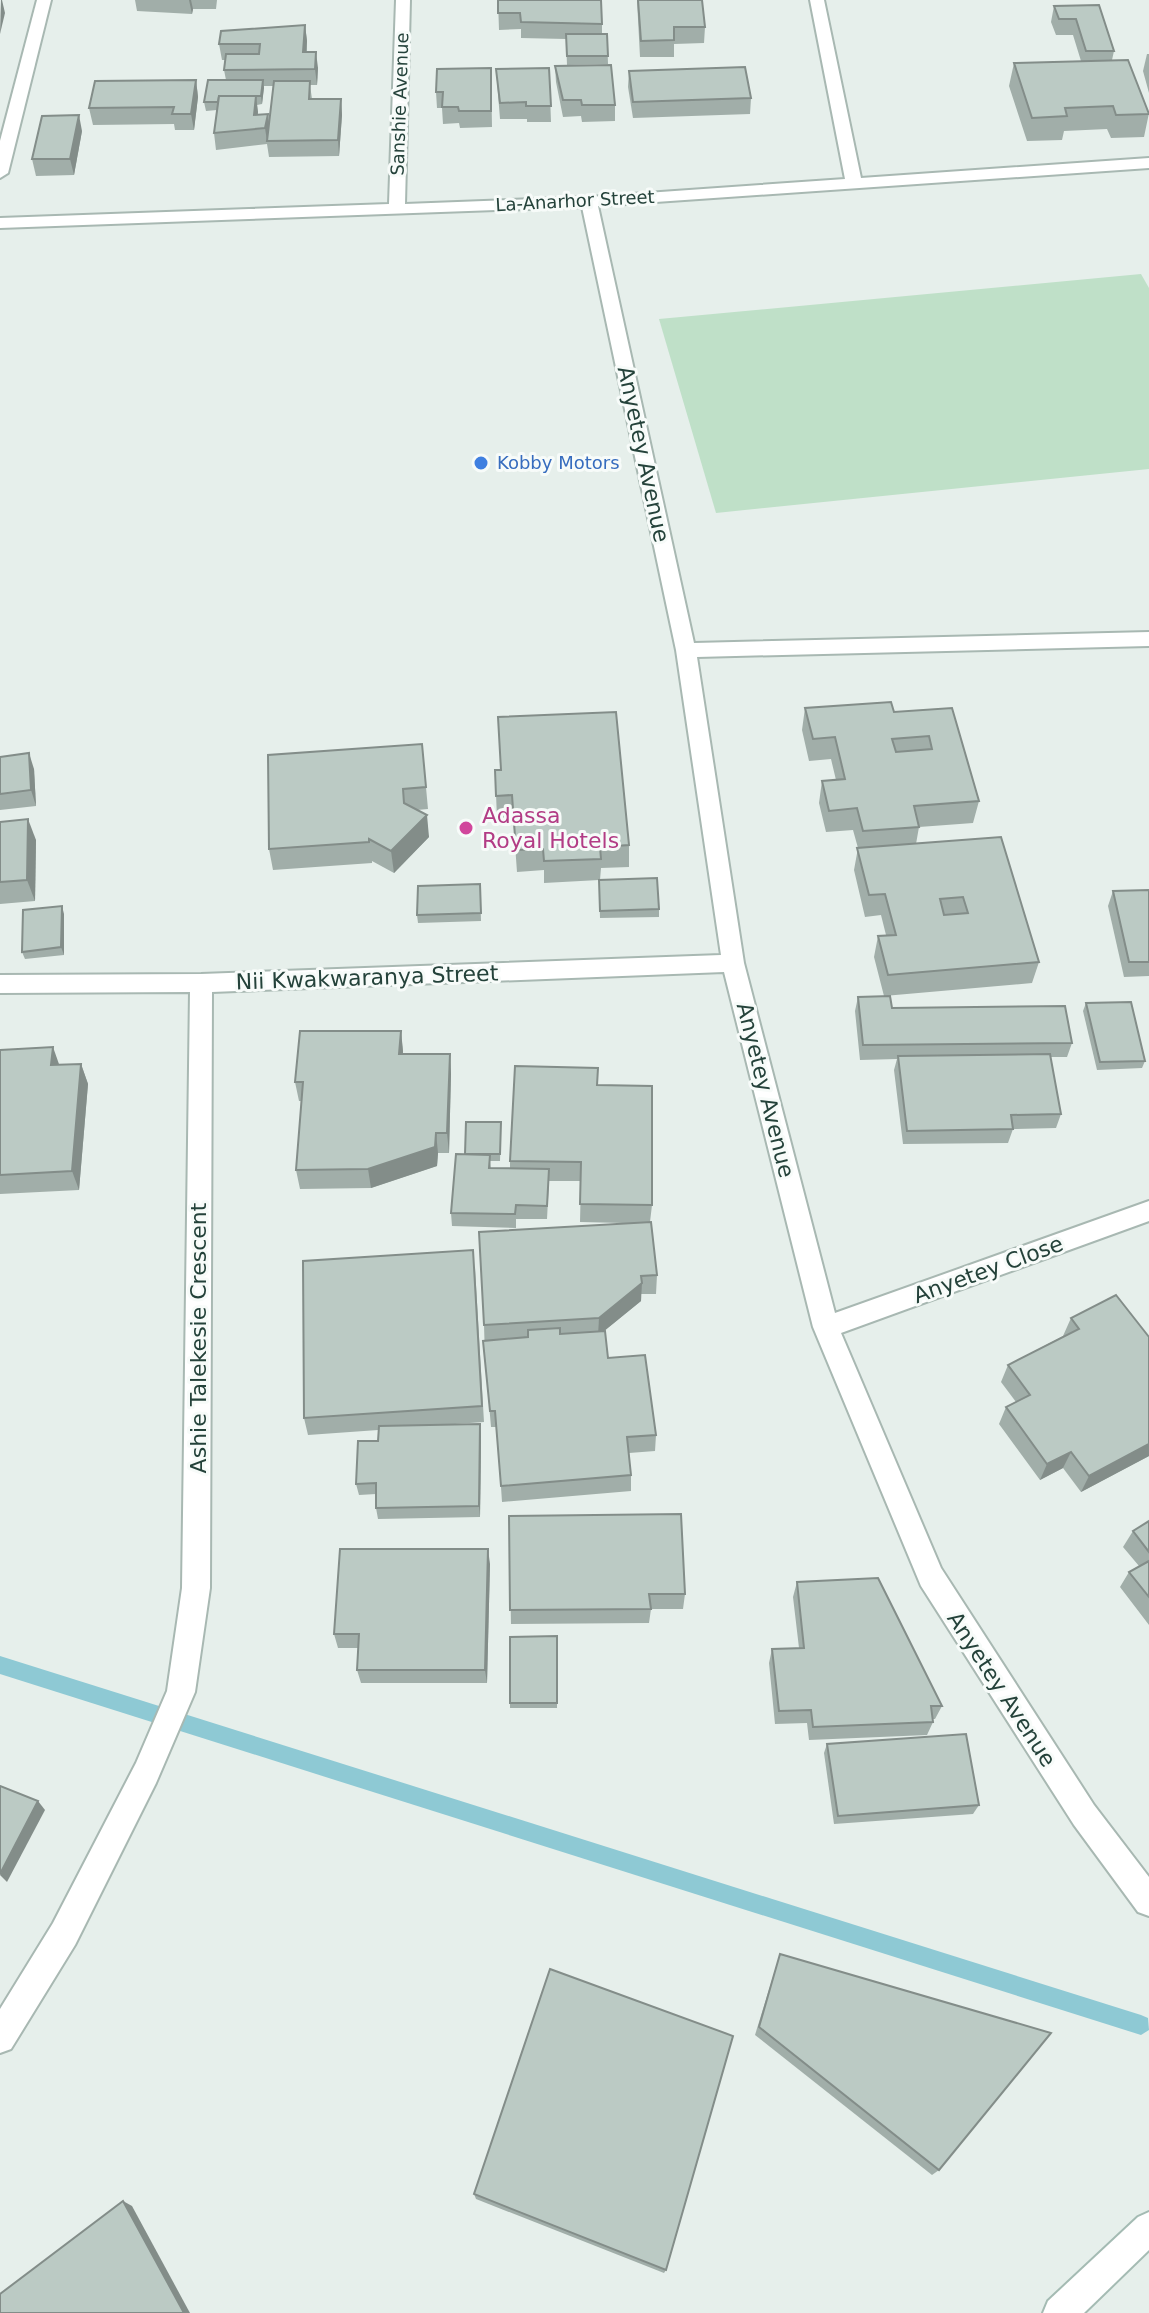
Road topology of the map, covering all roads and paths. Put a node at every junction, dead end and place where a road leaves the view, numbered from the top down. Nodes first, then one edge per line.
1 (44, 0) edge
2 (403, 0) edge
3 (817, 0) edge
4 (1149, 163) edge
5 (0, 173) edge
6 (854, 182) junction
7 (589, 202) junction
8 (397, 208) junction
9 (0, 223) edge
10 (1149, 639) edge
11 (686, 650) junction
12 (733, 963) junction
13 (201, 983) junction
14 (0, 984) edge
15 (1149, 1211) edge
16 (826, 1327) junction
17 (1149, 1901) edge
18 (0, 2038) edge
19 (1149, 2228) edge
20 (1060, 2313) edge

1 - 5 street
2 - 8 street, Sanshie Avenue
3 - 6 street
4 - 6 street, La-Anarhor Street
6 - 7 street, La-Anarhor Street
7 - 8 street, La-Anarhor Street
7 - 11 street, Anyetey Avenue
8 - 9 street, La-Anarhor Street
10 - 11 street
11 - 12 street, Anyetey Avenue
12 - 13 street, Nii Kwakwaranya Street
12 - 16 street, Anyetey Avenue
13 - 14 street, Nii Kwakwaranya Street
13 - 18 street, Ashie Talekesie Crescent
15 - 16 street, Anyetey Close
16 - 17 street, Anyetey Avenue
19 - 20 street

